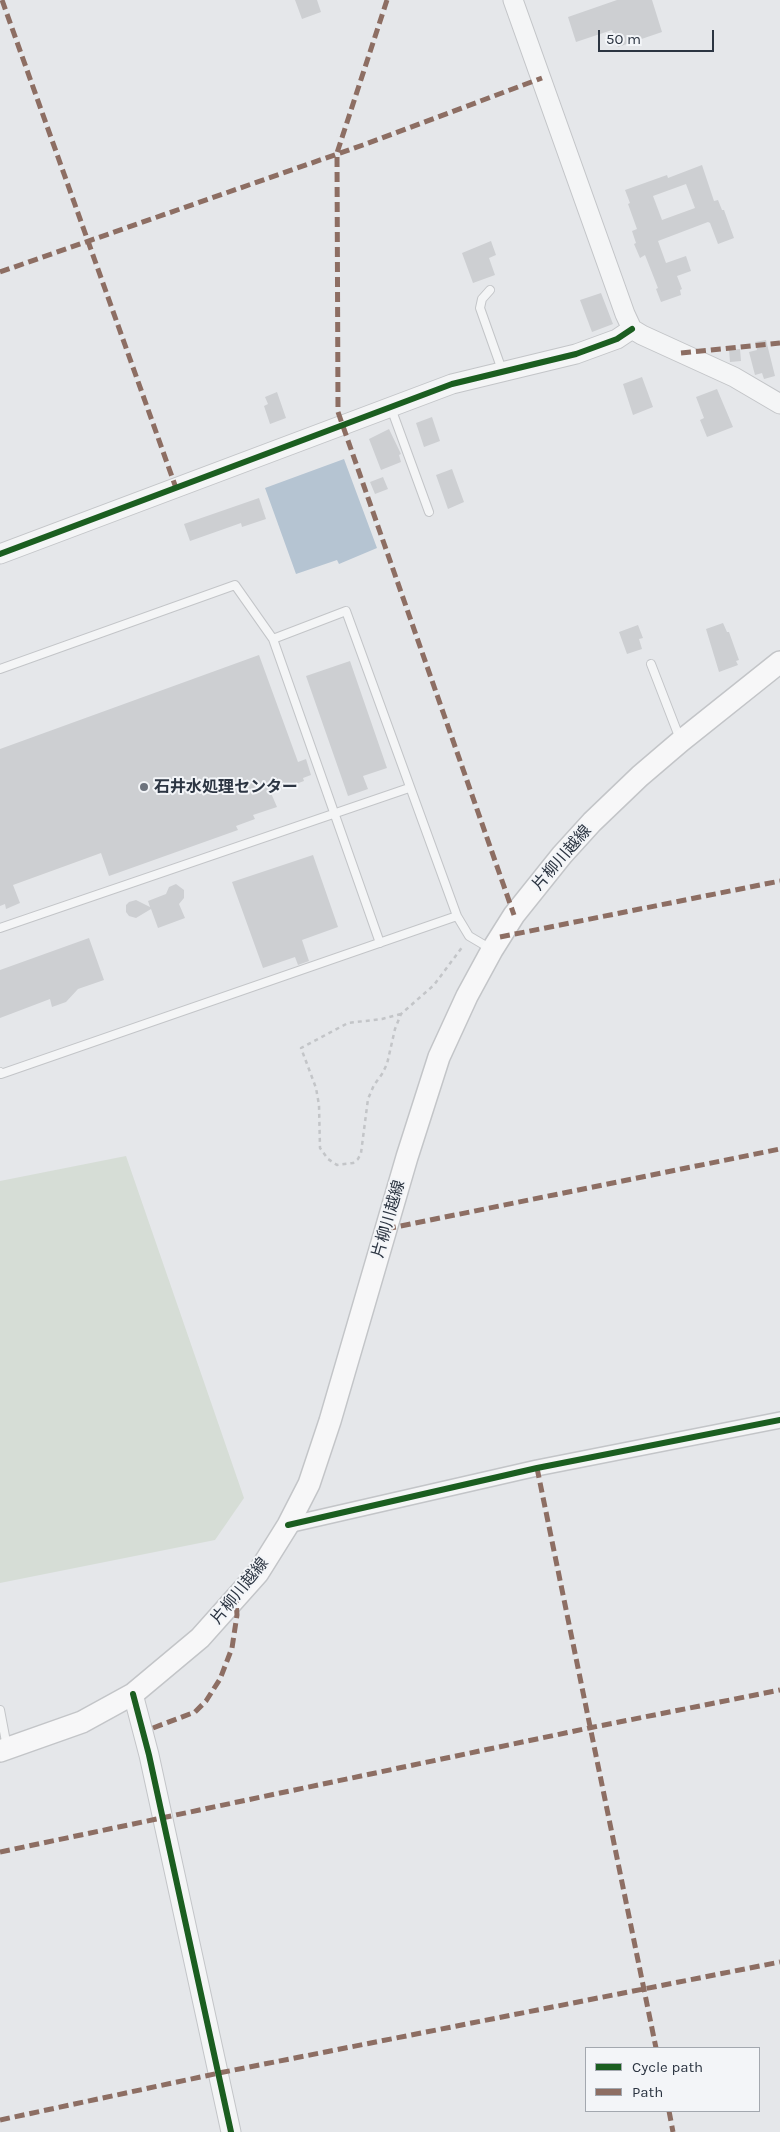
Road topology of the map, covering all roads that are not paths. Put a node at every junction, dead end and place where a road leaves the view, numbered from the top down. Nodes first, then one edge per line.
1 (513, 0) edge
2 (490, 290) dead end
3 (632, 329) junction
4 (503, 372) junction
5 (780, 404) edge
6 (391, 408) junction
7 (429, 512) dead end
8 (0, 554) edge
9 (273, 639) junction
10 (780, 662) edge
11 (651, 664) dead end
12 (0, 669) edge
13 (680, 741) junction
14 (409, 788) junction
15 (336, 813) junction
16 (457, 916) junction
17 (0, 928) edge
18 (380, 943) junction
19 (492, 950) junction
20 (0, 1072) edge
21 (780, 1420) edge
22 (288, 1526) junction
23 (132, 1694) junction
24 (0, 1710) edge
25 (4, 1750) edge
26 (231, 2132) edge

1 - 3 street
2 - 4 lane
3 - 4 street
3 - 5 street
4 - 6 street
6 - 7 lane
6 - 8 street
9 - 12 lane
9 - 14 lane
9 - 15 lane
10 - 13 main road, 片柳川越線
11 - 13 lane
13 - 19 main road, 片柳川越線
14 - 15 lane
14 - 16 lane
15 - 17 lane
15 - 18 lane
16 - 18 lane
16 - 19 lane
18 - 20 lane
19 - 22 main road, 片柳川越線
21 - 22 street
22 - 23 main road, 片柳川越線
23 - 25 main road, 片柳川越線
23 - 26 street
24 - 25 lane

